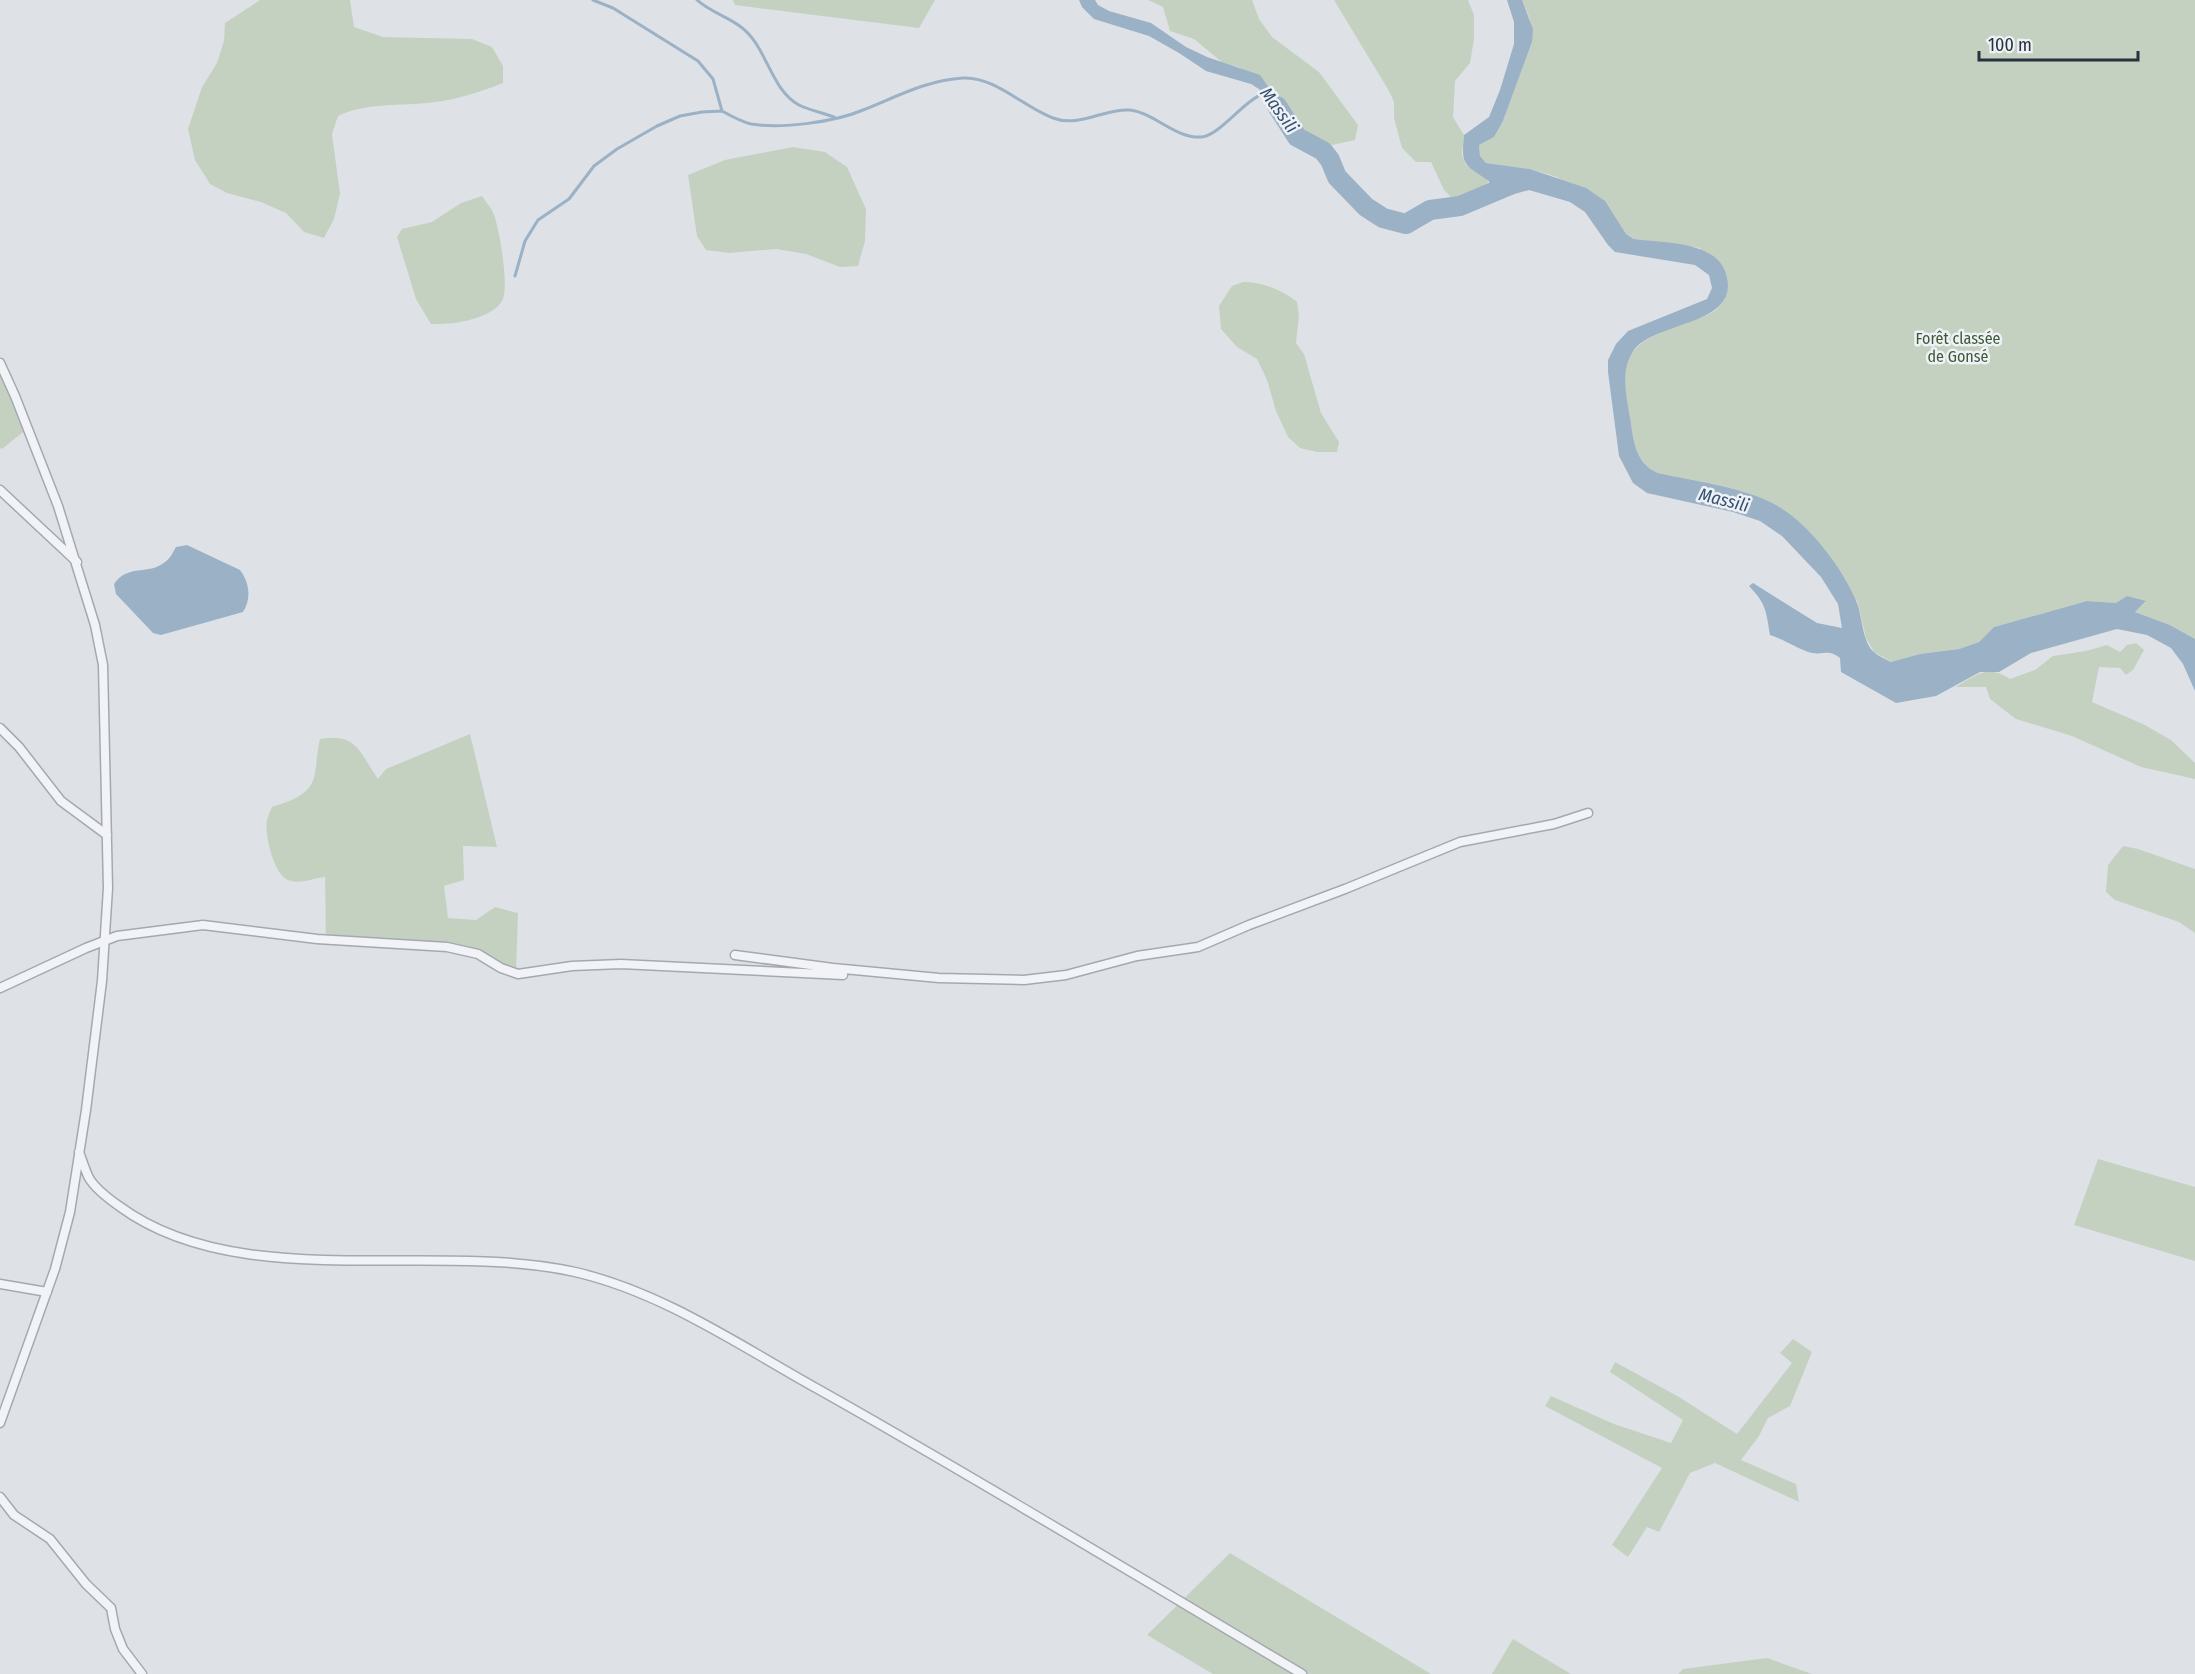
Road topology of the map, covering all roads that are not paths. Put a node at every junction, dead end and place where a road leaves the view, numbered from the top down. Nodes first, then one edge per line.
1 (0, 363) edge
2 (0, 490) edge
3 (77, 562) junction
4 (0, 728) edge
5 (1588, 813) dead end
6 (107, 835) junction
7 (103, 942) junction
8 (735, 955) dead end
9 (843, 975) dead end
10 (0, 988) edge
11 (80, 1152) junction
12 (0, 1284) edge
13 (47, 1292) junction
14 (0, 1423) edge
15 (0, 1497) edge
16 (142, 1674) edge
17 (1302, 1674) edge

1 - 3 street
2 - 3 street
3 - 6 street
4 - 6 street
5 - 8 street
6 - 7 street
7 - 9 street
7 - 10 street
7 - 11 street
11 - 13 street
11 - 17 street
12 - 13 street
13 - 14 street
15 - 16 street

